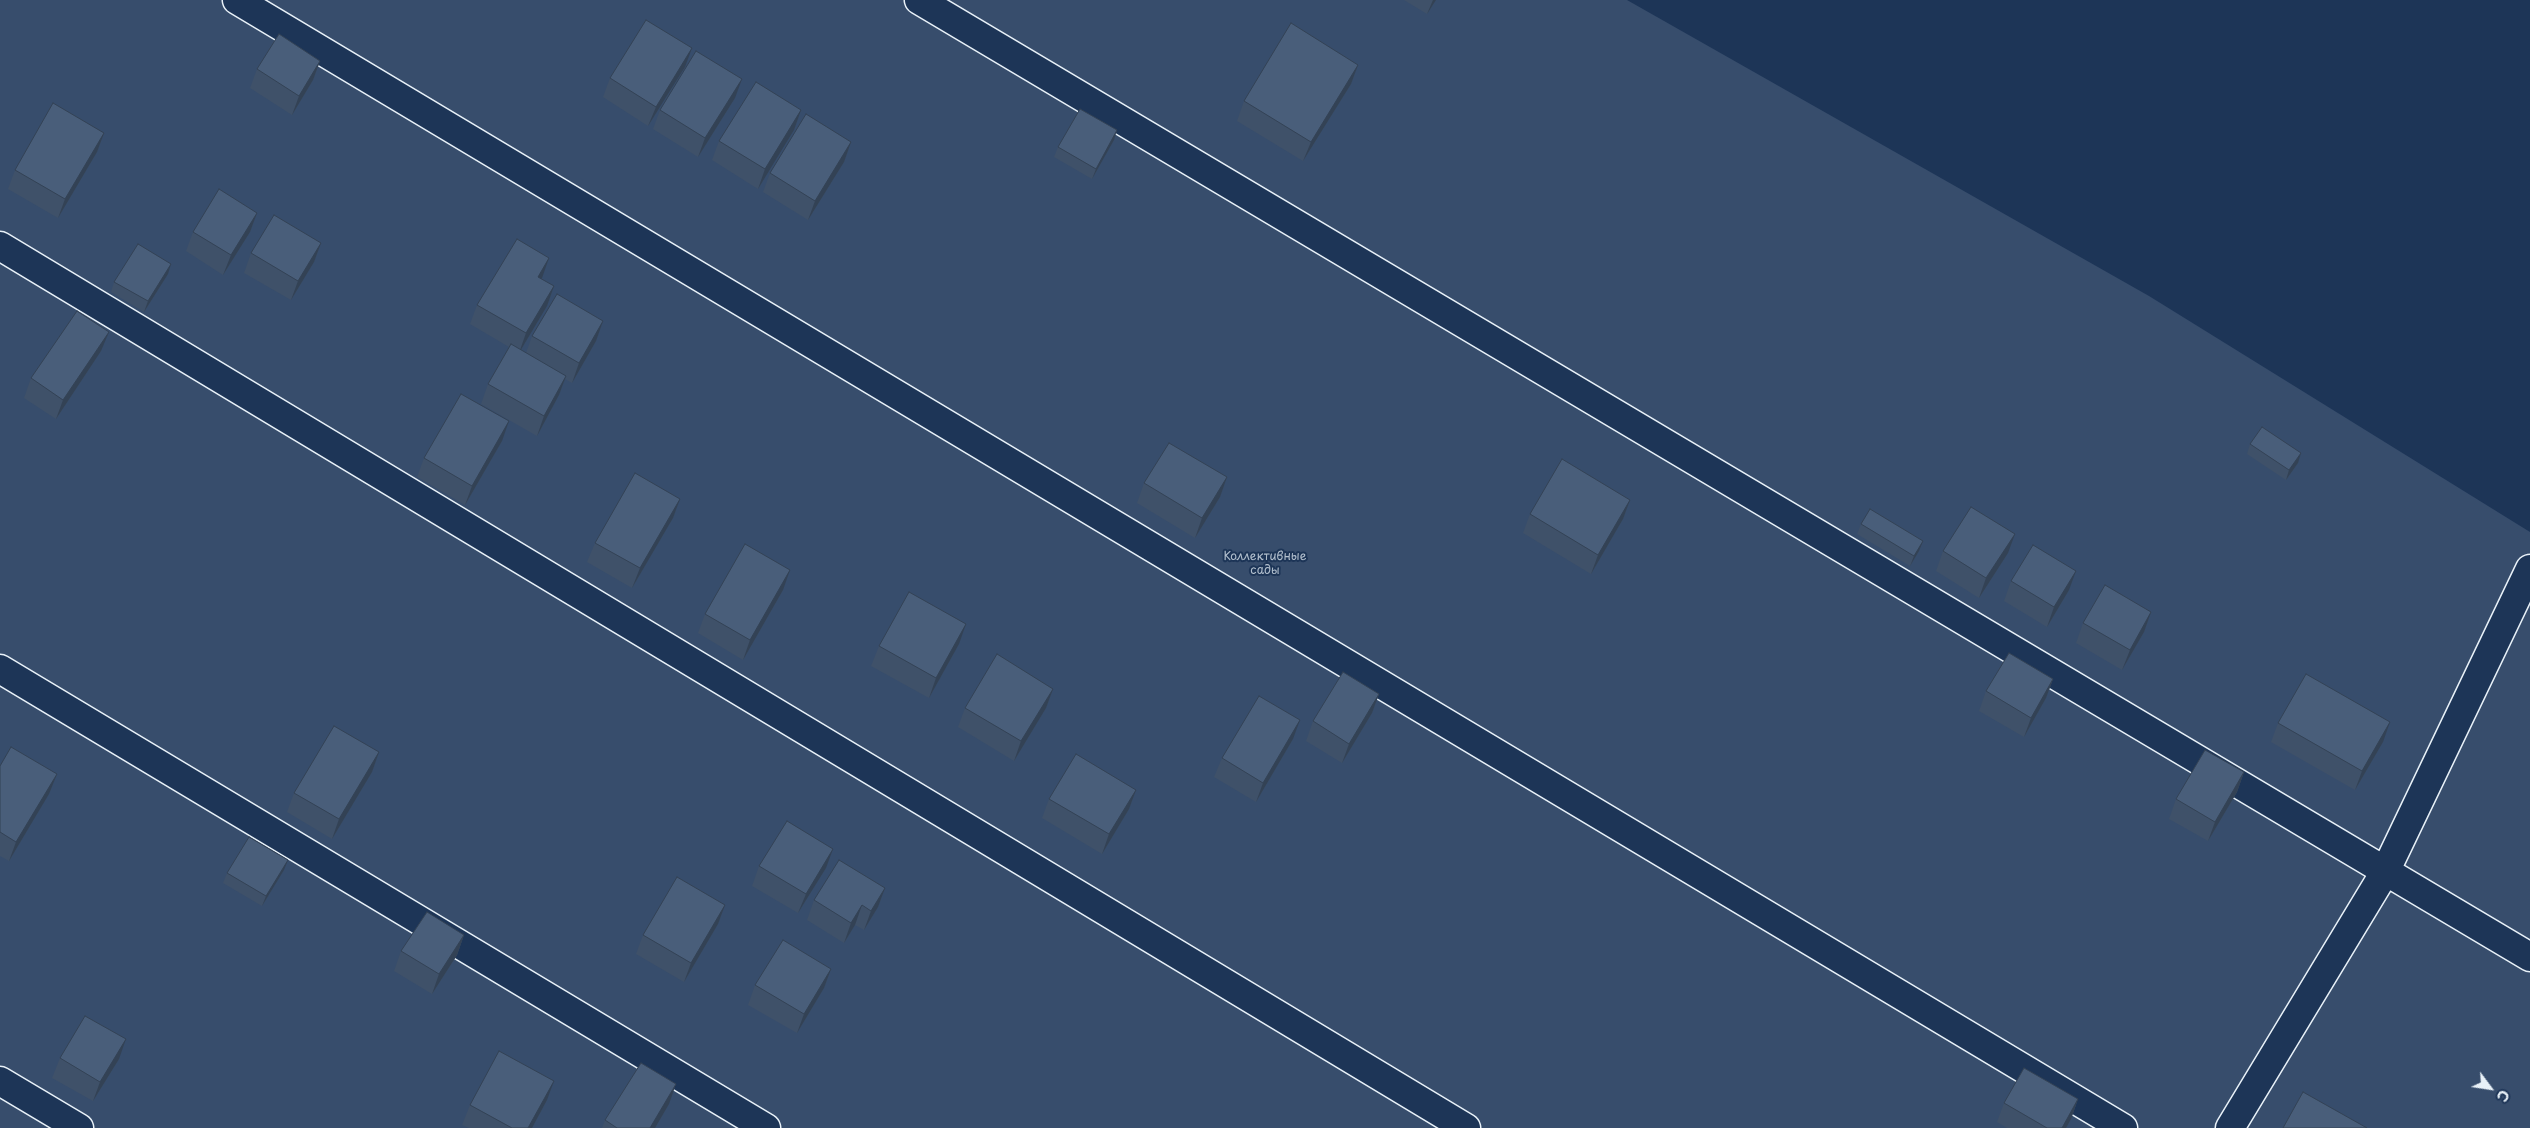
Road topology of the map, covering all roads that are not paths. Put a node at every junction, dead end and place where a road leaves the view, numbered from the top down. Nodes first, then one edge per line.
1 (236, 0) edge
2 (919, 0) edge
3 (0, 246) edge
4 (2530, 569) edge
5 (0, 669) edge
6 (2385, 872) junction
7 (2530, 957) edge
8 (0, 1081) edge
9 (78, 1128) edge
10 (766, 1128) edge
11 (1466, 1128) edge
12 (2123, 1128) edge
13 (2230, 1128) edge

1 - 12 street
2 - 6 street
3 - 11 street
4 - 6 street
5 - 10 street
6 - 7 street
6 - 13 street
8 - 9 street

